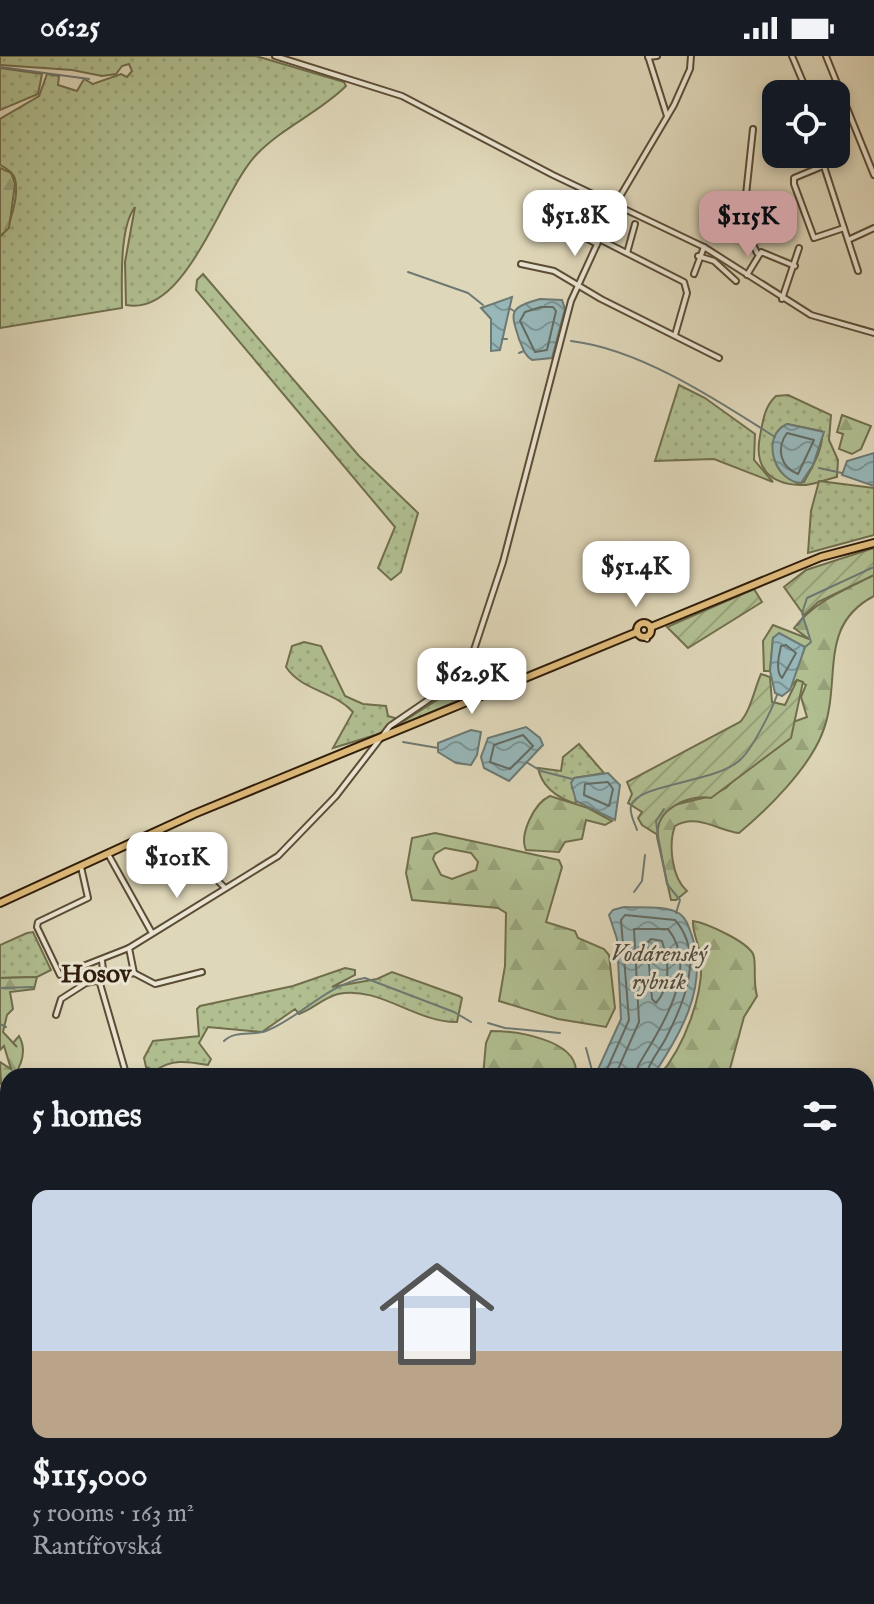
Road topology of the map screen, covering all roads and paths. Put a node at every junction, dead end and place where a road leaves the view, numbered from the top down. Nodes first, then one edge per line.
1 (275, 56) edge
2 (648, 56) edge
3 (657, 56) edge
4 (691, 56) edge
5 (792, 56) edge
6 (826, 56) edge
7 (802, 80) edge
8 (667, 116) junction
9 (753, 129) dead end
10 (818, 168) edge
11 (824, 168) edge
12 (874, 175) edge
13 (615, 205) junction
14 (528, 208) dead end
15 (728, 219) dead end
16 (743, 223) junction
17 (635, 224) dead end
18 (844, 228) junction
19 (874, 228) edge
20 (848, 240) junction
21 (598, 241) junction
22 (704, 247) junction
23 (799, 248) dead end
24 (627, 253) junction
25 (757, 253) junction
26 (698, 256) junction
27 (521, 264) dead end
28 (795, 266) junction
29 (858, 271) dead end
30 (694, 274) dead end
31 (747, 275) junction
32 (736, 281) dead end
33 (579, 283) junction
34 (782, 299) junction
35 (874, 333) edge
36 (675, 335) junction
37 (719, 358) dead end
38 (874, 543) edge
39 (651, 627) junction
40 (637, 632) junction
41 (380, 738) junction
42 (107, 852) junction
43 (80, 865) junction
44 (159, 875) dead end
45 (225, 888) junction
46 (0, 903) edge
47 (152, 933) junction
48 (129, 948) junction
49 (102, 961) junction
50 (202, 972) dead end
51 (134, 973) junction
52 (102, 979) junction
53 (56, 1015) dead end
54 (124, 1068) edge

1 - 13 street
2 - 3 street
2 - 8 street
4 - 8 street
5 - 7 street
6 - 12 street
8 - 13 street
9 - 16 street
10 - 18 street
11 - 18 street
13 - 21 street
13 - 22 street
14 - 21 street
15 - 16 street
16 - 25 street
17 - 24 street
18 - 20 street
19 - 20 street
20 - 29 street
21 - 24 street
21 - 33 street
22 - 26 street
22 - 31 street
23 - 28 street
24 - 36 street
25 - 28 street
25 - 31 street
26 - 30 street
26 - 32 street
27 - 33 street
28 - 34 street
31 - 34 street
33 - 36 street
33 - 41 street
34 - 35 street
36 - 37 street
38 - 39 main road
39 - 40 main road
39 - 40 main road
40 - 41 main road
41 - 42 main road
41 - 45 street
42 - 43 main road
42 - 47 street
43 - 46 main road
43 - 49 street
44 - 45 street
45 - 47 street
47 - 48 street
48 - 49 street
48 - 51 street
49 - 52 street
50 - 51 street
51 - 52 street
52 - 53 street
52 - 54 street

